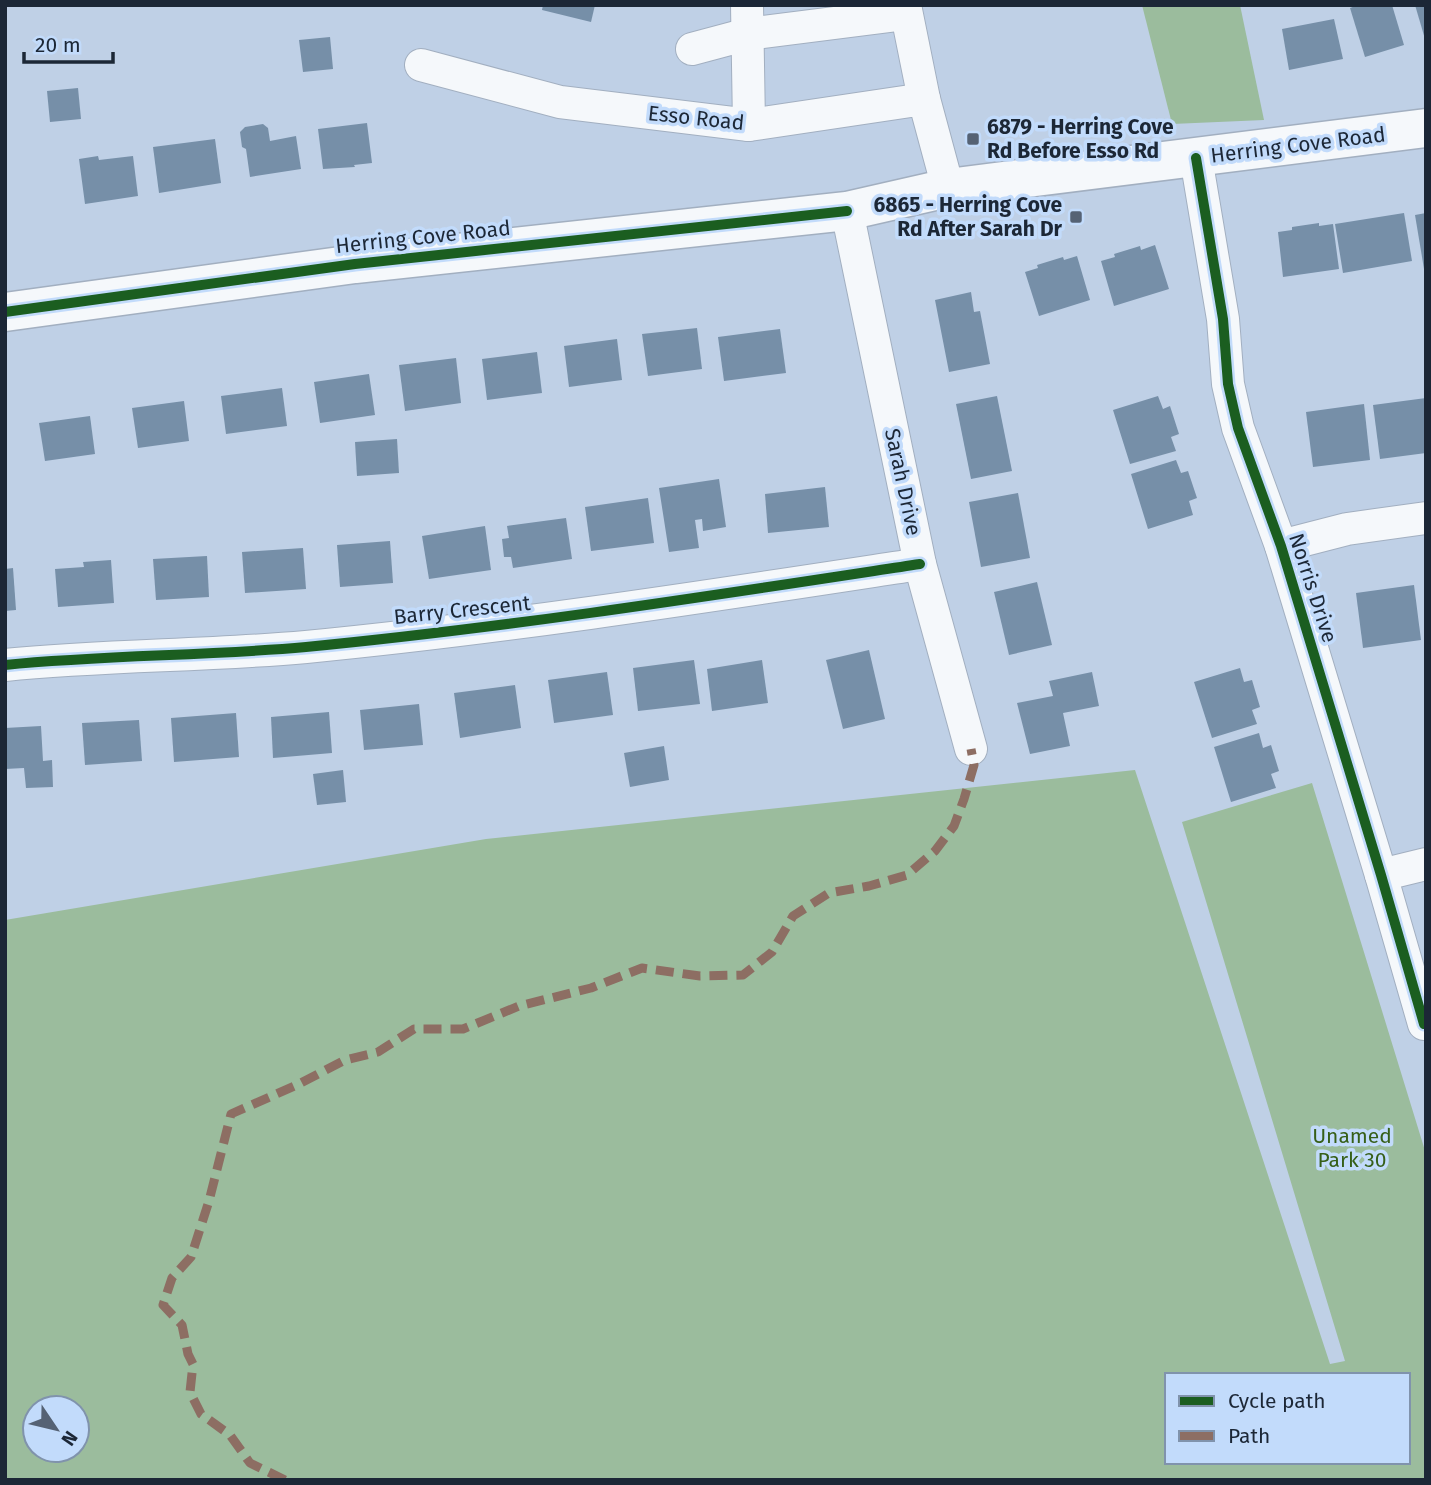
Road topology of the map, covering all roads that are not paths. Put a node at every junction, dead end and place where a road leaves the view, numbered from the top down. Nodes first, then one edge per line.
1 (905, 9) edge
2 (747, 20) edge
3 (692, 48) dead end
4 (421, 65) dead end
5 (924, 99) junction
6 (749, 125) junction
7 (1426, 128) edge
8 (1196, 158) junction
9 (948, 188) junction
10 (847, 211) junction
11 (5, 312) edge
12 (1426, 518) edge
13 (1281, 546) junction
14 (920, 564) junction
15 (5, 665) edge
16 (971, 749) dead end
17 (1426, 864) edge
18 (1381, 875) junction
19 (1424, 1024) dead end

1 - 2 street
1 - 5 street
2 - 3 street
2 - 6 street
4 - 6 street, Esso Road
5 - 6 street, Esso Road
5 - 9 street
7 - 8 main road, Herring Cove Road
8 - 9 main road, Herring Cove Road
8 - 13 street, Norris Drive
9 - 10 main road, Herring Cove Road
10 - 11 main road, Herring Cove Road
10 - 14 street, Sarah Drive
12 - 13 street
13 - 18 street, Norris Drive
14 - 15 street, Barry Crescent
14 - 16 street, Sarah Drive
17 - 18 street
18 - 19 street, Norris Drive

